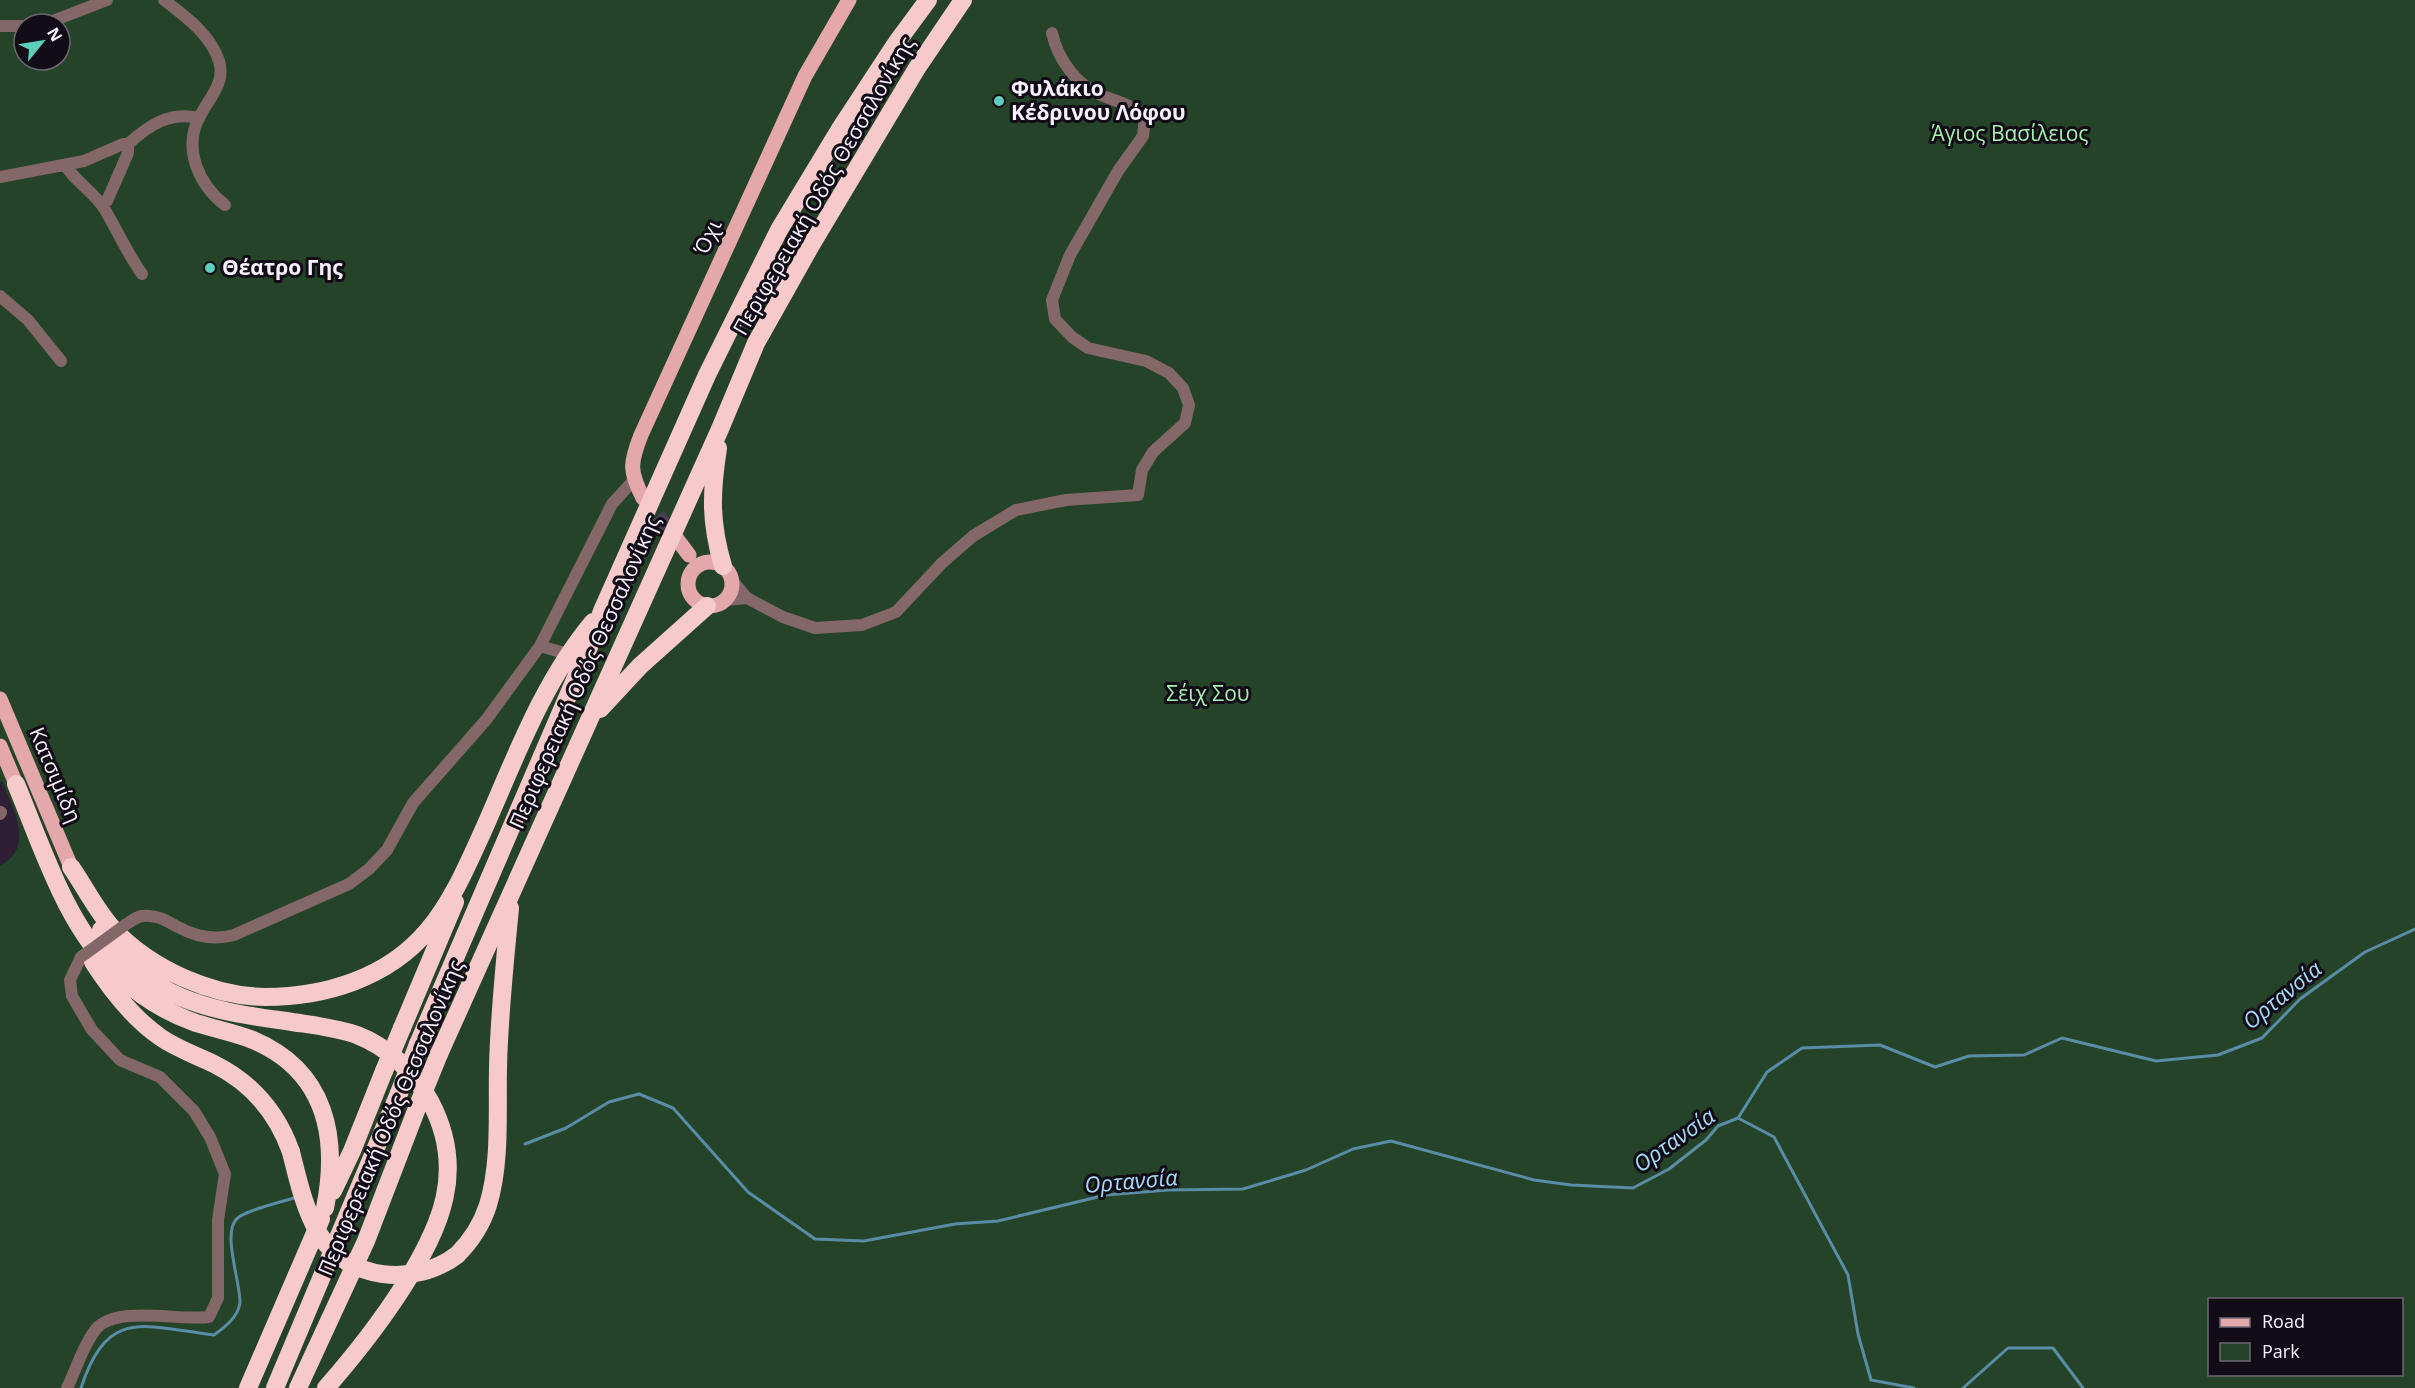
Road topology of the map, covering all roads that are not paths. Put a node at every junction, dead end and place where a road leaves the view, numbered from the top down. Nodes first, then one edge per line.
1 (107, 0) edge
2 (164, 0) edge
3 (849, 0) edge
4 (914, 0) edge
5 (928, 0) edge
6 (963, 0) edge
7 (72, 14) edge
8 (1052, 33) dead end
9 (198, 118) junction
10 (840, 129) junction
11 (128, 144) junction
12 (66, 165) junction
13 (0, 177) edge
14 (225, 206) dead end
15 (103, 207) junction
16 (141, 274) dead end
17 (0, 296) edge
18 (61, 361) dead end
19 (720, 429) junction
20 (634, 480) junction
21 (643, 498) tunnel mouth
22 (677, 539) tunnel mouth
23 (689, 555) junction
24 (720, 569) junction
25 (689, 574) junction
26 (747, 598) junction
27 (725, 600) junction
28 (707, 606) junction
29 (602, 611) junction
30 (540, 646) junction
31 (568, 654) junction
32 (0, 699) edge
33 (588, 721) junction
34 (0, 746) edge
35 (16, 784) joint
36 (468, 864) junction
37 (71, 867) junction
38 (59, 887) junction
39 (511, 891) junction
40 (325, 1208) junction
41 (67, 1388) edge
42 (248, 1388) edge
43 (274, 1388) edge
44 (298, 1388) edge
45 (326, 1388) edge

1 - 7 street
2 - 9 street
3 - 20 main road, Όχι
4 - 10 highway
5 - 10 highway, Περιφερειακή Οδός Θεσσαλονίκης
6 - 19 highway, Περιφερειακή Οδός Θεσσαλονίκης
8 - 26 street
9 - 11 street
9 - 14 street
10 - 29 highway, Περιφερειακή Οδός Θεσσαλονίκης
11 - 12 street
11 - 15 street
12 - 13 street
12 - 15 street
15 - 16 street
17 - 18 street
19 - 24 highway
19 - 33 highway, Περιφερειακή Οδός Θεσσαλονίκης
20 - 21 main road, Όχι
20 - 30 street
22 - 23 main road
23 - 24 main road
23 - 25 main road
24 - 25 main road
24 - 26 street
24 - 27 main road
25 - 28 main road
26 - 27 street
27 - 28 main road
28 - 33 highway
29 - 31 highway
29 - 43 highway, Περιφερειακή Οδός Θεσσαλονίκης, bridge
30 - 31 street
30 - 41 street, bridge
31 - 36 highway
32 - 37 main road, Κατσιμίδη
33 - 39 highway, Περιφερειακή Οδός Θεσσαλονίκης
34 - 35 main road, Κατσιμίδη
35 - 38 highway
36 - 37 highway
36 - 40 highway, bridge
37 - 45 highway
38 - 39 highway, bridge
38 - 40 highway
39 - 44 highway, Περιφερειακή Οδός Θεσσαλονίκης, bridge
40 - 42 highway

